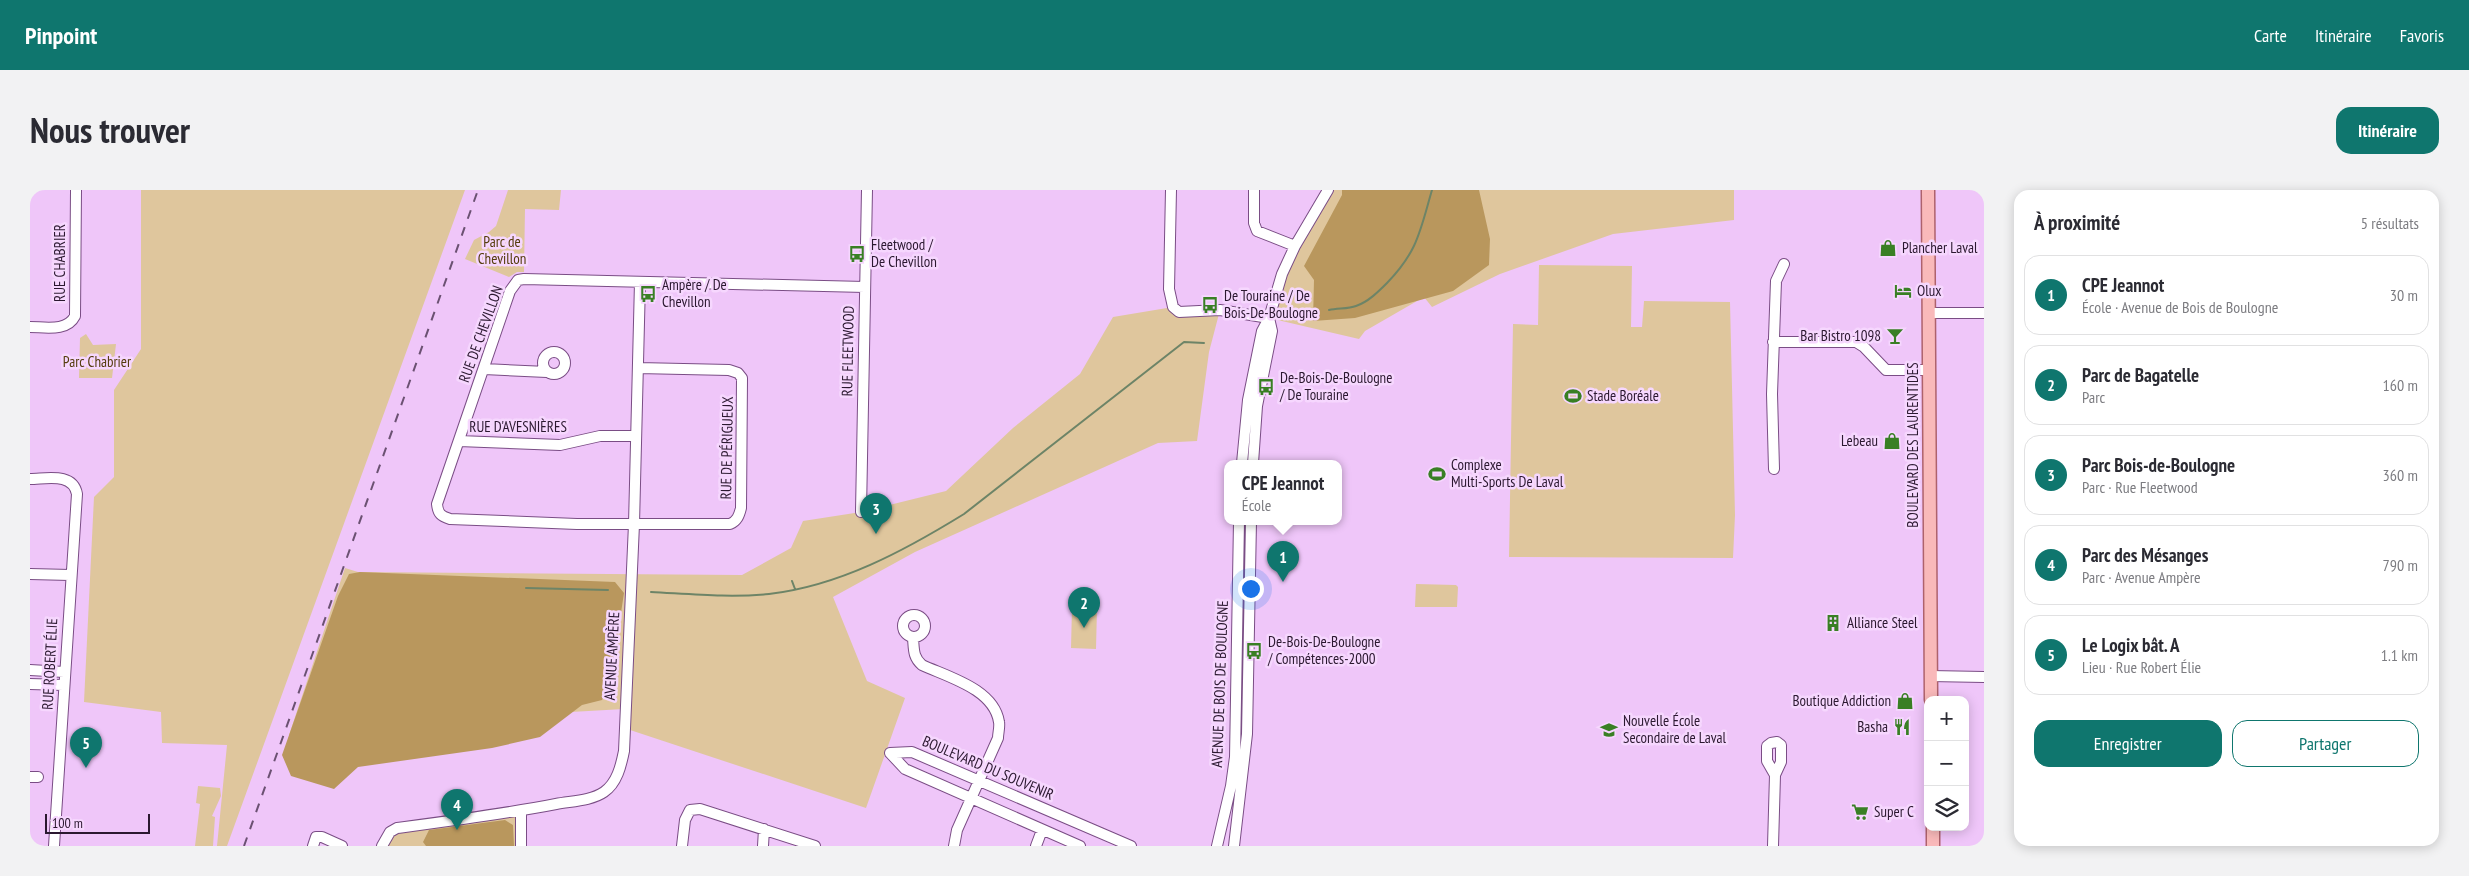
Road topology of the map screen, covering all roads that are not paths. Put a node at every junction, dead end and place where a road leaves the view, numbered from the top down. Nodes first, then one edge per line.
1 (76, 190) edge
2 (867, 190) edge
3 (1171, 190) edge
4 (1254, 190) edge
5 (1328, 190) edge
6 (1928, 190) edge
7 (1295, 246) junction
8 (1784, 264) dead end
9 (640, 282) junction
10 (865, 287) junction
11 (1928, 313) junction
12 (1984, 313) edge
13 (1269, 318) junction
14 (30, 326) edge
15 (1773, 342) junction
16 (638, 368) junction
17 (484, 369) junction
18 (1929, 370) junction
19 (547, 372) dead end
20 (636, 436) junction
21 (459, 441) junction
22 (1242, 460) edge
23 (1253, 460) edge
24 (1774, 470) dead end
25 (30, 479) edge
26 (861, 512) dead end
27 (634, 524) junction
28 (1239, 525) edge
29 (1251, 525) edge
30 (30, 574) edge
31 (70, 575) junction
32 (913, 638) dead end
33 (30, 670) edge
34 (64, 672) junction
35 (1930, 676) junction
36 (1984, 677) edge
37 (30, 684) edge
38 (63, 685) junction
39 (1931, 696) edge
40 (1775, 775) dead end
41 (978, 780) junction
42 (970, 797) junction
43 (521, 811) junction
44 (764, 829) junction
45 (1042, 830) junction
46 (1933, 831) edge
47 (54, 846) edge
48 (313, 846) edge
49 (342, 846) edge
50 (382, 846) edge
51 (521, 846) edge
52 (682, 846) edge
53 (763, 846) edge
54 (815, 846) edge
55 (954, 846) edge
56 (1036, 846) edge
57 (1080, 846) edge
58 (1131, 846) edge
59 (1217, 846) edge
60 (1234, 846) edge
61 (1773, 846) edge
62 (1933, 846) edge

1 - 14 street, RUE CHABRIER
2 - 10 street, RUE FLEETWOOD
3 - 13 street
4 - 7 street
5 - 7 street
6 - 11 main road, BOULEVARD DES LAURENTIDES
7 - 13 street
8 - 15 street
9 - 10 street, RUE DE CHEVILLON
9 - 16 street, AVENUE AMPÈRE
9 - 17 street, RUE DE CHEVILLON
10 - 26 street, RUE FLEETWOOD
11 - 12 street
11 - 18 main road, BOULEVARD DES LAURENTIDES
13 - 22 street
13 - 23 street
15 - 18 street
15 - 24 street
16 - 20 street, AVENUE AMPÈRE
16 - 27 street, RUE DE PÉRIGUEUX
17 - 19 street
17 - 21 street, RUE DE CHEVILLON
18 - 35 main road, BOULEVARD DES LAURENTIDES
20 - 21 street, RUE D'AVESNIÈRES
20 - 27 street, AVENUE AMPÈRE
21 - 27 street, RUE DE CHEVILLON
25 - 31 street, RUE ROBERT ÉLIE
27 - 43 street, AVENUE AMPÈRE
28 - 59 street, AVENUE DE BOIS DE BOULOGNE
29 - 60 street, AVENUE DE BOIS DE BOULOGNE
30 - 31 street
31 - 34 street, RUE ROBERT ÉLIE
32 - 41 street
33 - 34 street
34 - 38 street, RUE ROBERT ÉLIE
35 - 36 street
35 - 39 main road, BOULEVARD DES LAURENTIDES
37 - 38 street
38 - 47 street, RUE ROBERT ÉLIE
40 - 61 street
41 - 42 street
41 - 42 street, BOULEVARD DU SOUVENIR
41 - 58 street, BOULEVARD DU SOUVENIR
42 - 45 street, BOULEVARD DU SOUVENIR
42 - 55 street
43 - 50 street, AVENUE AMPÈRE
43 - 51 street
44 - 52 street
44 - 53 street
44 - 54 street
45 - 56 street
45 - 57 street, BOULEVARD DU SOUVENIR
46 - 62 main road
48 - 49 street

